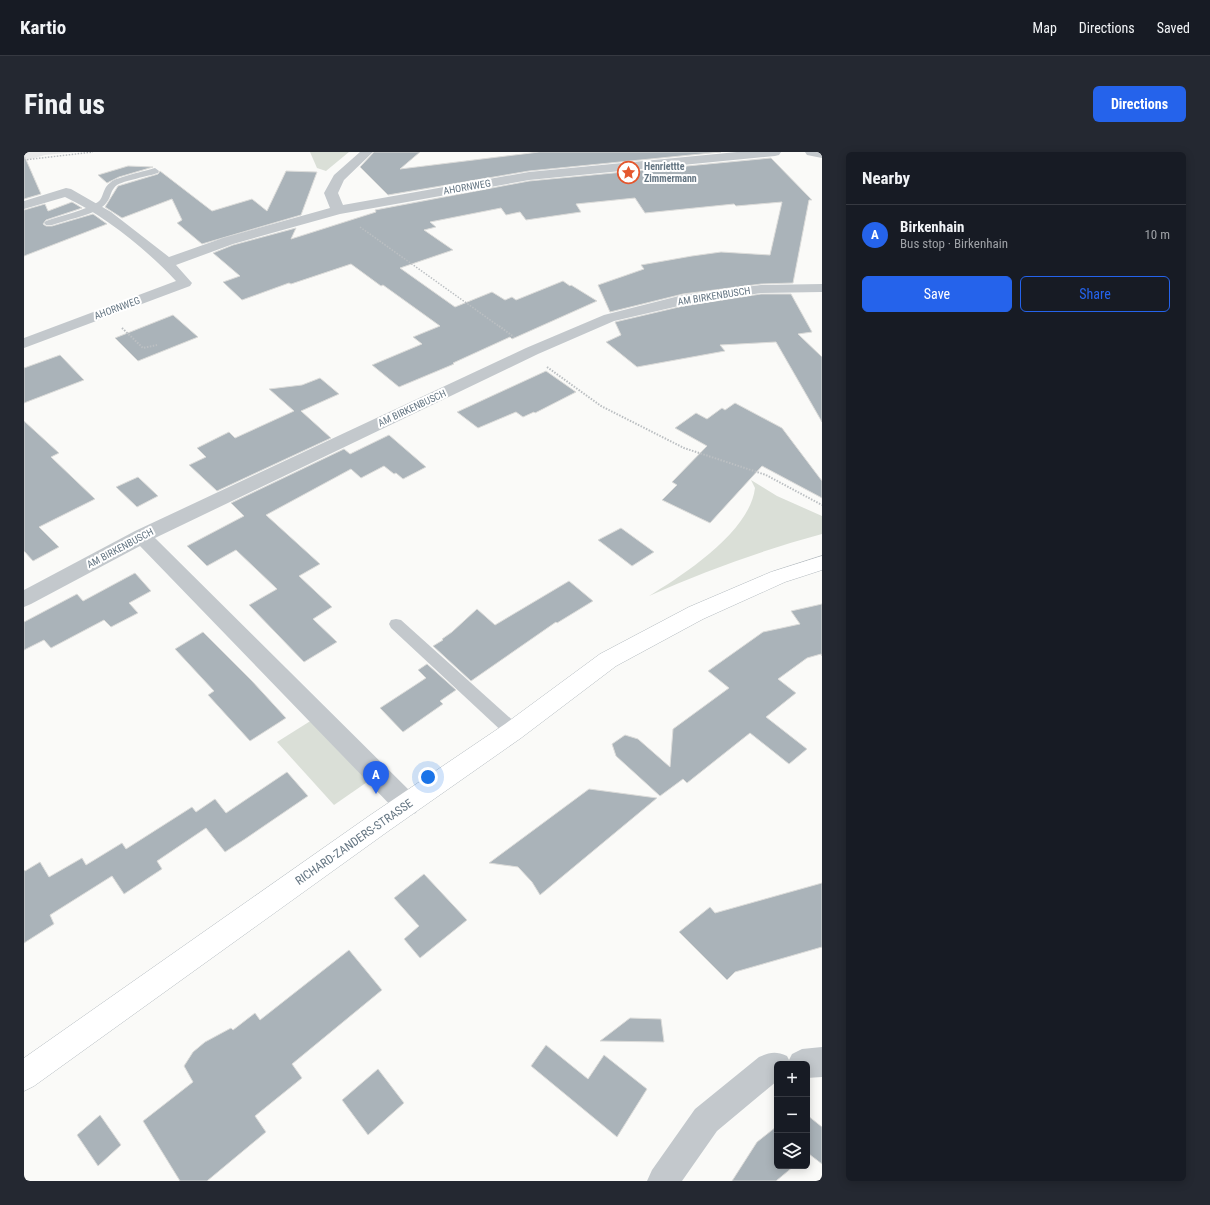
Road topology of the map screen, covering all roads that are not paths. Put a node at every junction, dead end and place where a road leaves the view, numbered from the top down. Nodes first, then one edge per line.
1 (367, 152) edge
2 (776, 152) edge
3 (811, 152) edge
4 (822, 154) edge
5 (155, 171) dead end
6 (24, 205) edge
7 (95, 207) junction
8 (338, 210) junction
9 (49, 223) dead end
10 (167, 263) junction
11 (822, 288) edge
12 (24, 343) edge
13 (142, 536) junction
14 (822, 563) edge
15 (24, 599) edge
16 (396, 624) dead end
17 (513, 731) junction
18 (407, 805) junction
19 (822, 1062) edge
20 (810, 1063) edge
21 (774, 1066) edge
22 (24, 1076) edge
23 (663, 1181) edge

1 - 8 street
2 - 8 street, AHORNWEG
3 - 4 street
5 - 7 lane
6 - 7 street, AHORNWEG
7 - 9 lane
7 - 10 street, AHORNWEG
8 - 10 street, AHORNWEG
10 - 12 street, AHORNWEG
11 - 13 street, AM BIRKENBUSCH
13 - 15 street, AM BIRKENBUSCH
13 - 18 street
14 - 17 street, RICHARD-ZANDERS-STRASSE
16 - 17 lane
17 - 18 street, RICHARD-ZANDERS-STRASSE
18 - 22 street, RICHARD-ZANDERS-STRASSE
19 - 20 street
21 - 23 street

